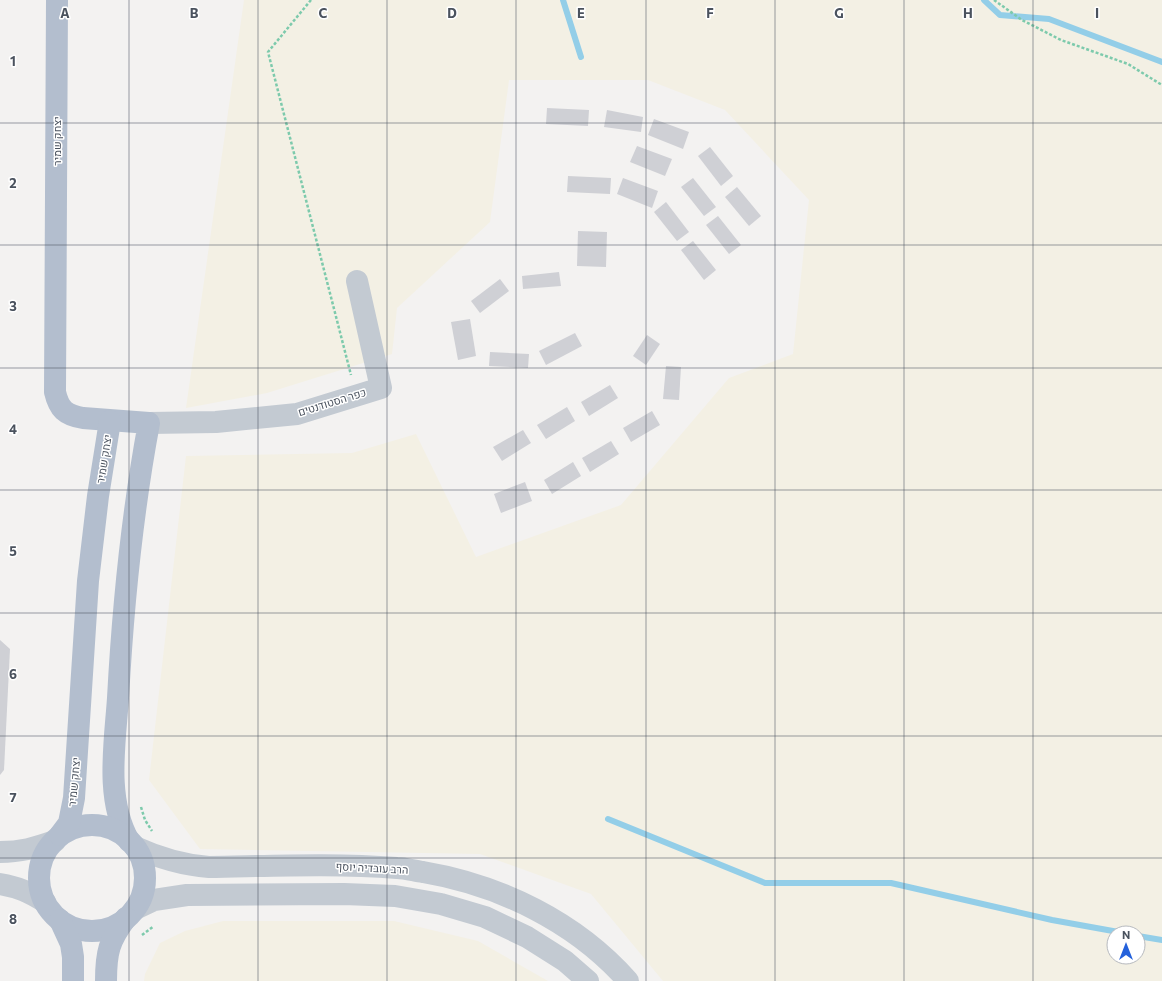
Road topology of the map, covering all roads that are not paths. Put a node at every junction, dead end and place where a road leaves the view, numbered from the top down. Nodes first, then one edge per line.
1 (57, 0) edge
2 (357, 281) dead end
3 (110, 421) junction
4 (149, 423) junction
5 (57, 838) junction
6 (132, 844) junction
7 (0, 852) edge
8 (0, 884) edge
9 (45, 902) junction
10 (131, 914) junction
11 (60, 920) junction
12 (73, 981) edge
13 (106, 981) edge
14 (588, 981) edge
15 (628, 981) edge

1 - 3 main road, יצחק שמיר
2 - 4 street, כפר הסטודנטים
3 - 4 main road
3 - 5 main road, יצחק שמיר
4 - 6 main road
5 - 6 main road
5 - 7 street
5 - 9 main road
6 - 10 main road
6 - 15 street, הרב עובדיה יוסף
8 - 9 street
9 - 11 main road
10 - 11 main road
10 - 13 main road
10 - 14 street
11 - 12 main road

